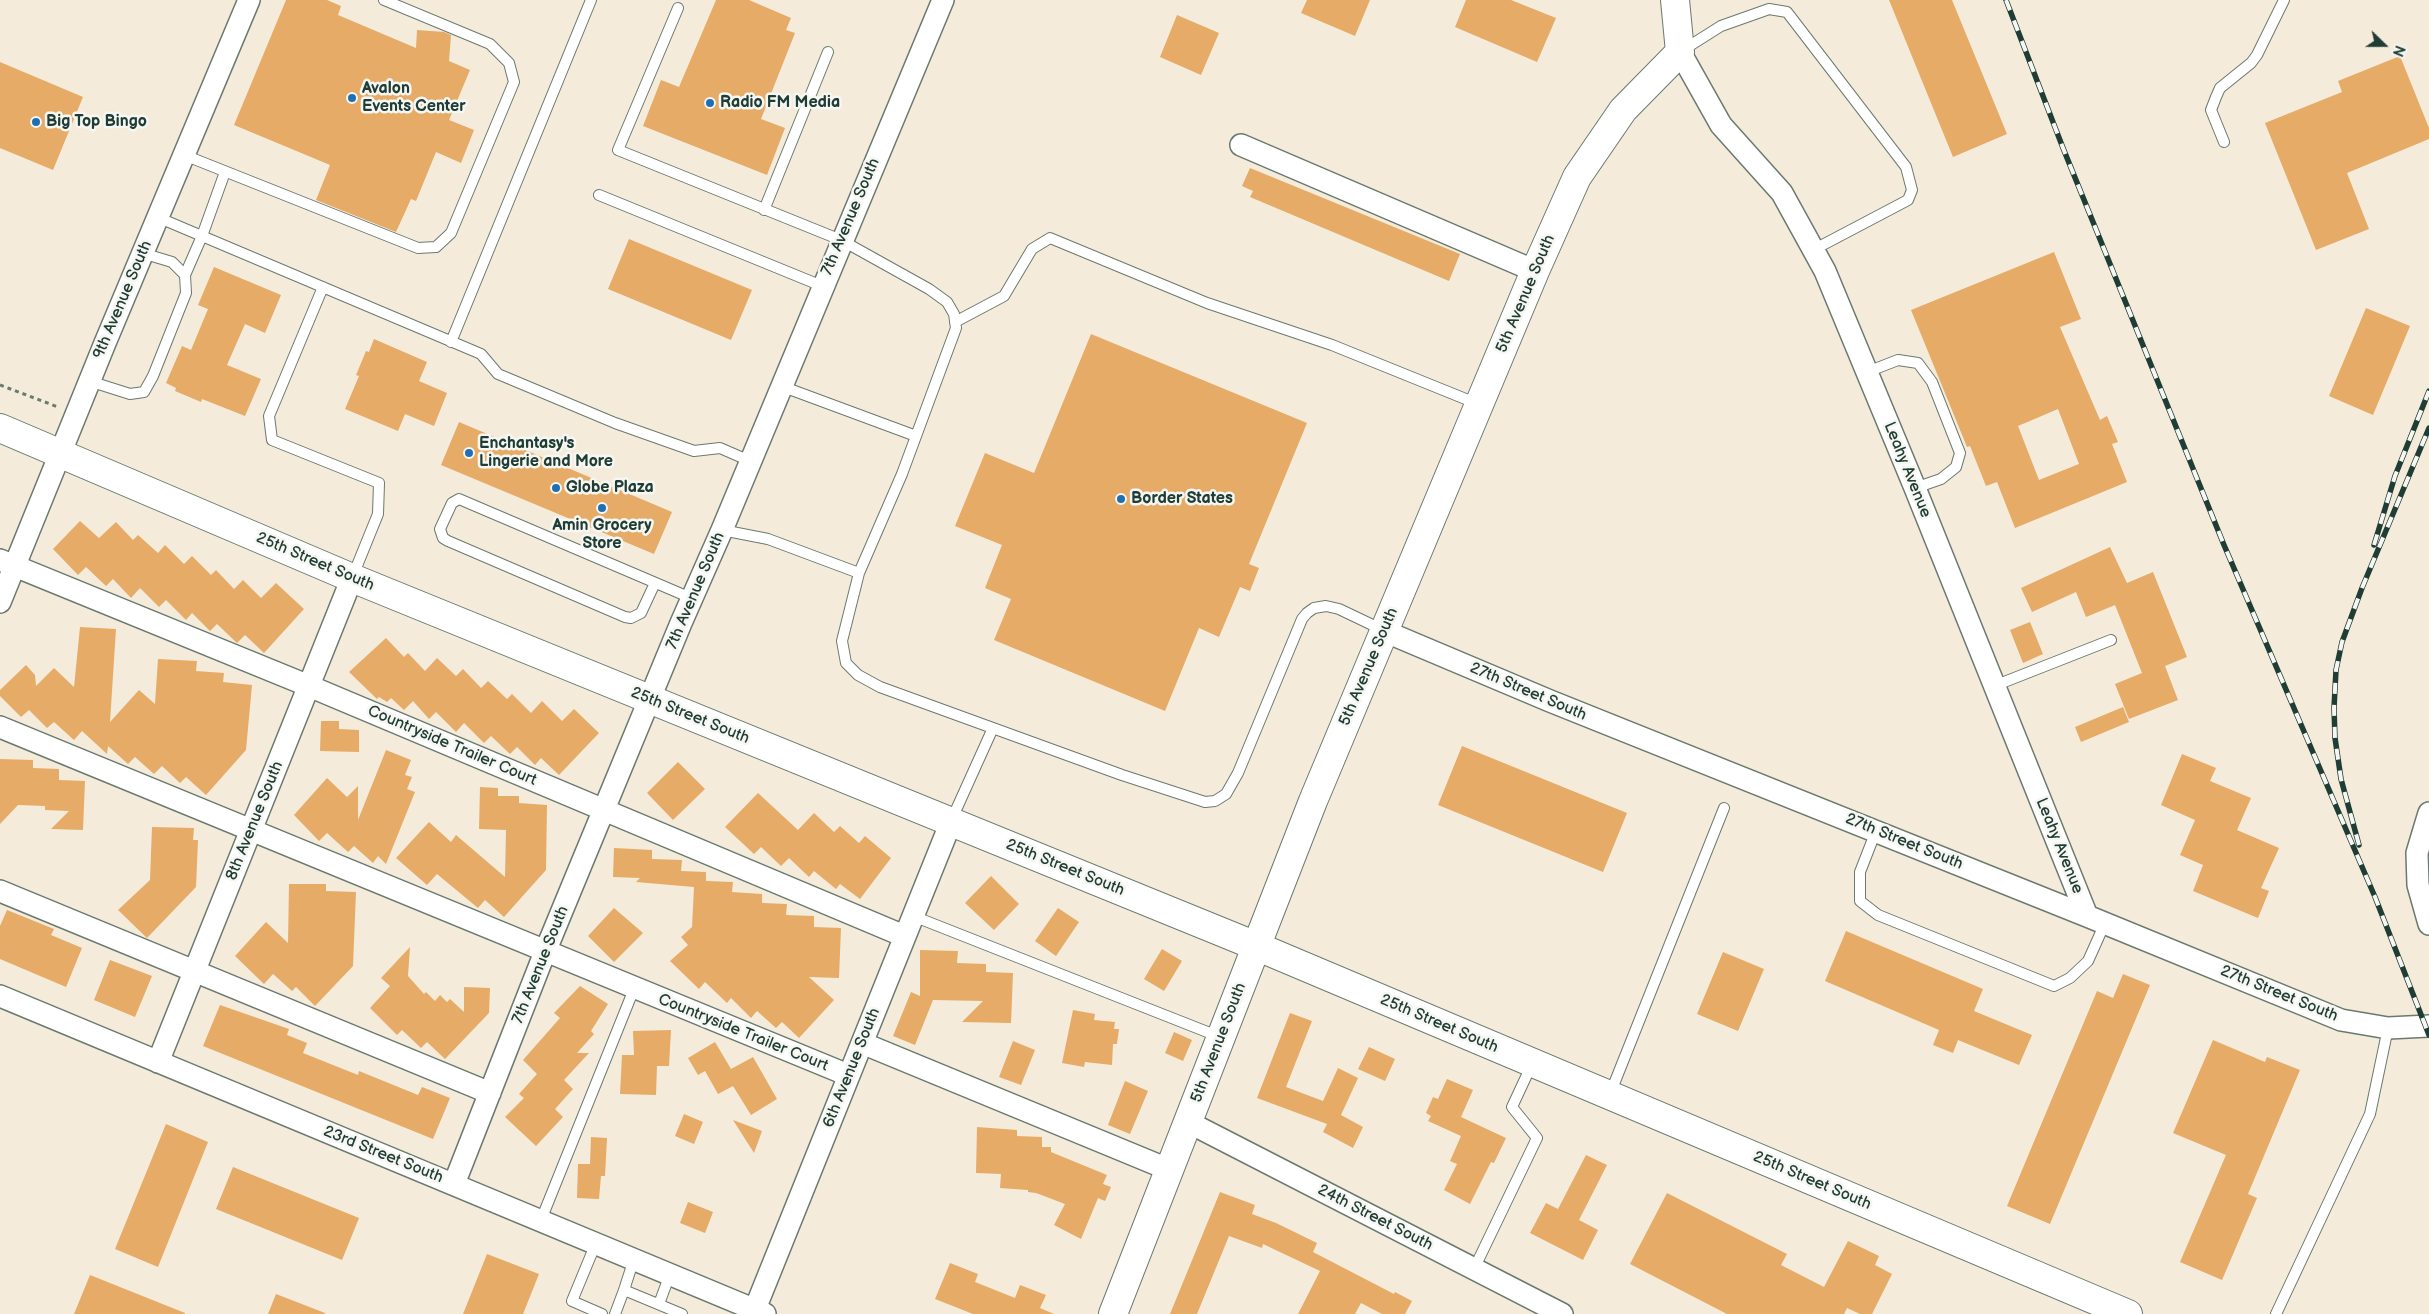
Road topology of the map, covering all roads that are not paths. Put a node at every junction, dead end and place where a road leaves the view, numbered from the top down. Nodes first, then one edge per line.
1 (249, 0) edge
2 (384, 0) edge
3 (591, 0) edge
4 (943, 0) edge
5 (1675, 0) edge
6 (2284, 0) edge
7 (678, 8) dead end
8 (828, 52) dead end
9 (1680, 52) junction
10 (2224, 142) dead end
11 (1241, 145) dead end
12 (184, 155) junction
13 (225, 172) junction
14 (599, 195) dead end
15 (764, 210) junction
16 (158, 217) junction
17 (202, 236) junction
18 (841, 240) junction
19 (1813, 250) junction
20 (142, 253) junction
21 (1535, 270) junction
22 (185, 275) junction
23 (822, 286) junction
24 (323, 287) junction
25 (955, 322) junction
26 (451, 342) junction
27 (1867, 372) junction
28 (89, 380) junction
29 (781, 386) junction
30 (1478, 404) junction
31 (0, 428) edge
32 (916, 436) junction
33 (60, 454) junction
34 (750, 461) junction
35 (1915, 488) junction
36 (722, 530) junction
37 (7, 563) edge
38 (859, 573) junction
39 (352, 578) junction
40 (655, 583) junction
41 (691, 598) junction
42 (0, 602) edge
43 (1384, 631) junction
44 (2111, 640) dead end
45 (309, 686) junction
46 (1994, 686) junction
47 (650, 700) junction
48 (0, 727) edge
49 (993, 728) junction
50 (1724, 808) dead end
51 (604, 810) junction
52 (2429, 813) edge
53 (951, 822) junction
54 (251, 831) junction
55 (1876, 831) junction
56 (0, 890) edge
57 (913, 916) junction
58 (2096, 919) junction
59 (2429, 924) edge
60 (904, 936) junction
61 (1256, 946) junction
62 (545, 952) junction
63 (195, 971) junction
64 (634, 988) junction
65 (0, 996) edge
66 (2429, 1026) edge
67 (2388, 1028) junction
68 (1221, 1037) junction
69 (862, 1043) junction
70 (158, 1062) junction
71 (1532, 1063) junction
72 (848, 1075) junction
73 (490, 1093) junction
74 (1609, 1096) junction
75 (1188, 1122) junction
76 (1170, 1170) junction
77 (454, 1184) junction
78 (541, 1220) junction
79 (596, 1243) junction
80 (634, 1259) junction
81 (1474, 1269) junction
82 (670, 1274) junction
83 (624, 1290) junction
84 (659, 1304) junction
85 (758, 1313) edge
86 (602, 1314) edge
87 (615, 1314) edge
88 (682, 1314) edge
89 (1113, 1314) edge
90 (1562, 1314) edge
91 (2128, 1314) edge
92 (2276, 1314) edge

1 - 12 street, 9th Avenue South
2 - 13 lane
3 - 26 lane
4 - 18 street, 7th Avenue South
5 - 9 main road
6 - 10 lane
7 - 15 lane
8 - 15 lane
9 - 19 street, Leahy Avenue
9 - 19 lane
9 - 21 main road, 5th Avenue South
11 - 21 street
12 - 13 lane
12 - 16 street, 9th Avenue South
13 - 17 lane
14 - 23 lane
15 - 18 lane
16 - 17 lane
16 - 20 street, 9th Avenue South
17 - 22 lane
17 - 24 lane
18 - 23 street, 7th Avenue South
18 - 25 lane
19 - 27 street, Leahy Avenue
20 - 22 lane
20 - 28 street, 9th Avenue South
21 - 30 main road, 5th Avenue South
22 - 28 lane
23 - 29 street, 7th Avenue South
24 - 26 lane
24 - 39 lane
25 - 30 lane
25 - 32 lane
26 - 34 lane
27 - 35 street, Leahy Avenue
27 - 35 lane
28 - 33 street, 9th Avenue South
29 - 32 lane
29 - 34 street, 7th Avenue South
30 - 43 main road, 5th Avenue South
31 - 33 main road, 25th Street South
32 - 38 lane
33 - 37 street, 9th Avenue South
33 - 39 main road, 25th Street South
34 - 36 street, 7th Avenue South
35 - 46 street, Leahy Avenue
36 - 38 lane
36 - 41 street, 7th Avenue South
37 - 42 street, 9th Avenue South
37 - 45 street, Countryside Trailer Court
38 - 49 lane
39 - 45 street, 8th Avenue South
39 - 47 main road, 25th Street South
40 - 40 lane
40 - 41 lane
41 - 47 street, 7th Avenue South
43 - 49 lane
43 - 55 street, 27th Street South
43 - 61 main road, 5th Avenue South
44 - 46 lane
45 - 51 street, Countryside Trailer Court
45 - 54 street, 8th Avenue South
46 - 58 street, Leahy Avenue
47 - 51 street, 7th Avenue South
47 - 53 main road, 25th Street South
48 - 54 street, Countryside Trailer Court
49 - 53 lane
50 - 74 lane
51 - 60 street, Countryside Trailer Court
51 - 62 street, 7th Avenue South
52 - 59 street
53 - 57 street, 6th Avenue South
53 - 61 main road, 25th Street South
54 - 62 street, Countryside Trailer Court
54 - 63 street, 8th Avenue South
55 - 58 street, 27th Street South
55 - 58 lane
56 - 63 street
57 - 60 street, 6th Avenue South
57 - 68 lane
58 - 67 street, 27th Street South
60 - 69 street, 6th Avenue South
61 - 68 main road, 5th Avenue South
61 - 71 main road, 25th Street South
62 - 64 street, Countryside Trailer Court
62 - 73 street, 7th Avenue South
63 - 70 street, 8th Avenue South
63 - 73 street
64 - 72 street, Countryside Trailer Court
64 - 78 lane
65 - 70 street, 23rd Street South
66 - 67 street, 27th Street South
67 - 92 lane
68 - 75 main road, 5th Avenue South
69 - 72 street, 6th Avenue South
69 - 76 street
70 - 77 street, 23rd Street South
71 - 74 main road, 25th Street South
71 - 81 lane
72 - 85 street, 6th Avenue South
73 - 77 street, 7th Avenue South
74 - 91 main road, 25th Street South
75 - 76 main road, 5th Avenue South
75 - 81 street, 24th Street South
76 - 89 main road, 5th Avenue South
77 - 78 street, 23rd Street South
78 - 79 street, 23rd Street South
79 - 80 street, 23rd Street South
79 - 86 lane
80 - 82 street, 23rd Street South
80 - 83 lane
81 - 90 street, 24th Street South
82 - 84 lane
82 - 85 street, 23rd Street South
83 - 84 lane
83 - 87 lane
84 - 88 lane

